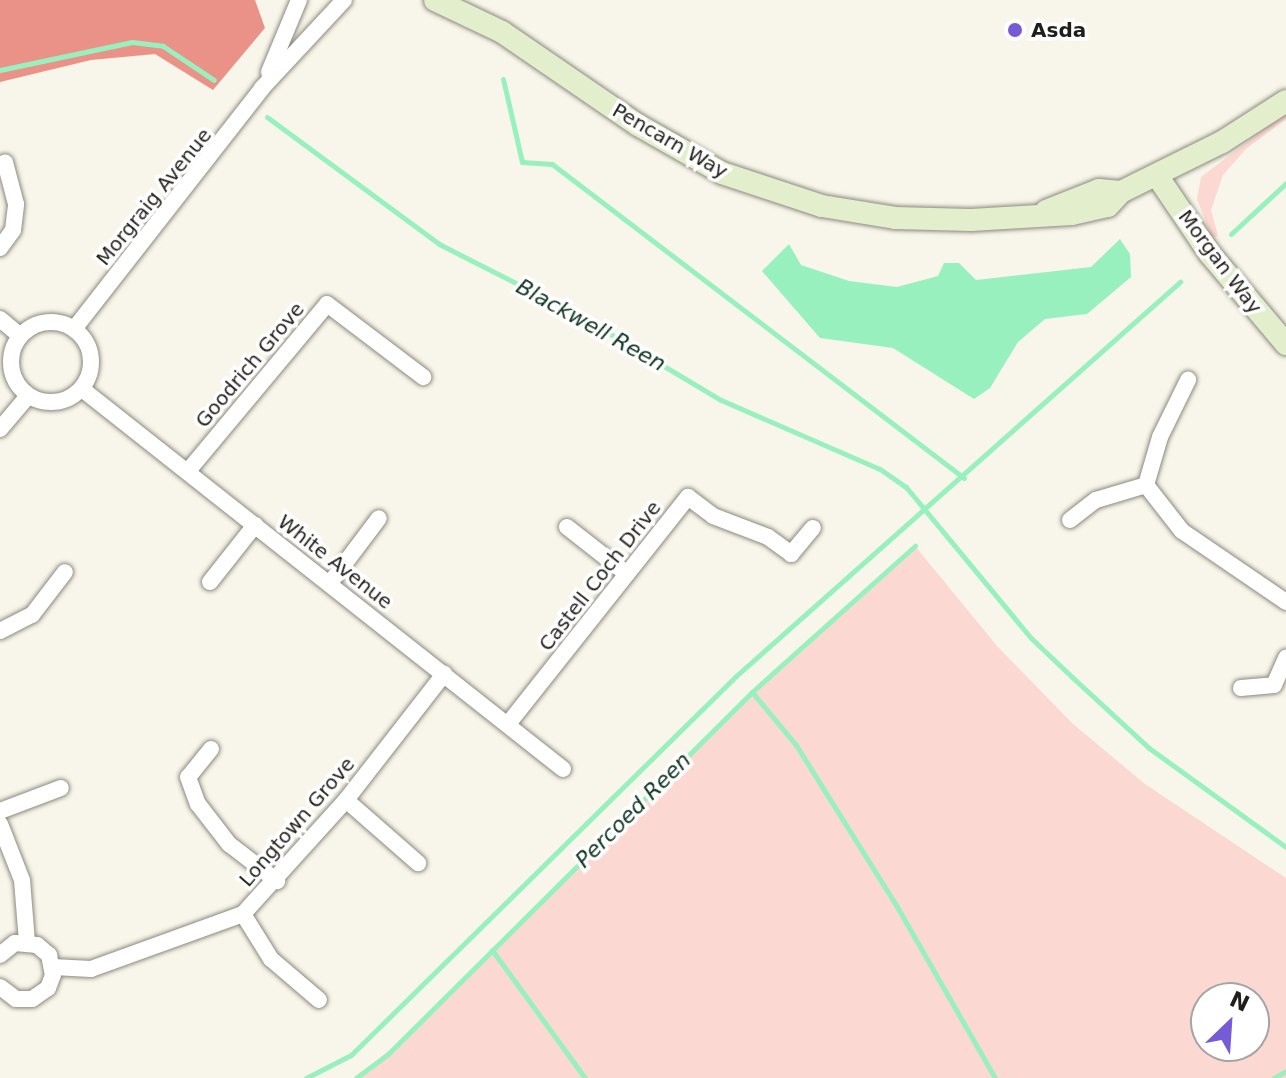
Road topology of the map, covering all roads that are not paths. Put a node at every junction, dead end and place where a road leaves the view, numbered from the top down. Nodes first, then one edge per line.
1 (299, 0) edge
2 (344, 0) edge
3 (435, 0) edge
4 (470, 0) edge
5 (502, 32) junction
6 (262, 88) junction
7 (1286, 101) edge
8 (5, 162) dead end
9 (1158, 177) junction
10 (0, 248) edge
11 (0, 319) edge
12 (74, 329) junction
13 (20, 336) junction
14 (1286, 344) edge
15 (423, 377) dead end
16 (1188, 380) dead end
17 (82, 389) junction
18 (28, 396) junction
19 (0, 429) edge
20 (188, 471) junction
21 (1146, 485) junction
22 (379, 518) dead end
23 (1070, 520) dead end
24 (255, 525) junction
25 (567, 527) dead end
26 (813, 528) dead end
27 (65, 572) dead end
28 (627, 574) junction
29 (210, 582) dead end
30 (330, 583) junction
31 (1286, 602) edge
32 (0, 631) edge
33 (1286, 658) edge
34 (444, 674) junction
35 (1241, 688) dead end
36 (508, 724) junction
37 (211, 749) dead end
38 (563, 769) dead end
39 (61, 788) dead end
40 (346, 800) junction
41 (0, 811) edge
42 (0, 824) edge
43 (418, 863) dead end
44 (277, 881) junction
45 (243, 914) junction
46 (27, 942) junction
47 (0, 955) edge
48 (53, 967) junction
49 (1, 990) edge
50 (319, 1000) dead end

1 - 6 street, Morgraig Avenue
2 - 6 street, Morgraig Avenue
3 - 5 street, Pencarn Way
4 - 5 street, Pencarn Way
5 - 9 street, Pencarn Way
6 - 12 street, Morgraig Avenue
7 - 9 street, Pencarn Way
8 - 10 street
9 - 14 street, Morgan Way
11 - 13 street
12 - 13 street
12 - 17 street
13 - 18 street
15 - 20 street, Goodrich Grove
16 - 21 street
17 - 18 street
17 - 20 street, White Avenue
18 - 19 street
20 - 24 street, White Avenue
21 - 23 street
21 - 31 street
22 - 30 street
24 - 29 street
24 - 30 street, White Avenue
25 - 28 street
26 - 28 street, Castell Coch Drive
27 - 32 street
28 - 36 street, Castell Coch Drive
30 - 34 street, White Avenue
33 - 35 street
34 - 36 street, White Avenue
34 - 40 street, Longtown Grove
36 - 38 street, White Avenue
37 - 44 street
39 - 41 street
40 - 43 street
40 - 44 street, Longtown Grove
42 - 46 street
44 - 45 street, Longtown Grove
45 - 48 street, Longtown Grove
45 - 50 street
46 - 47 street
46 - 48 street
48 - 49 street

